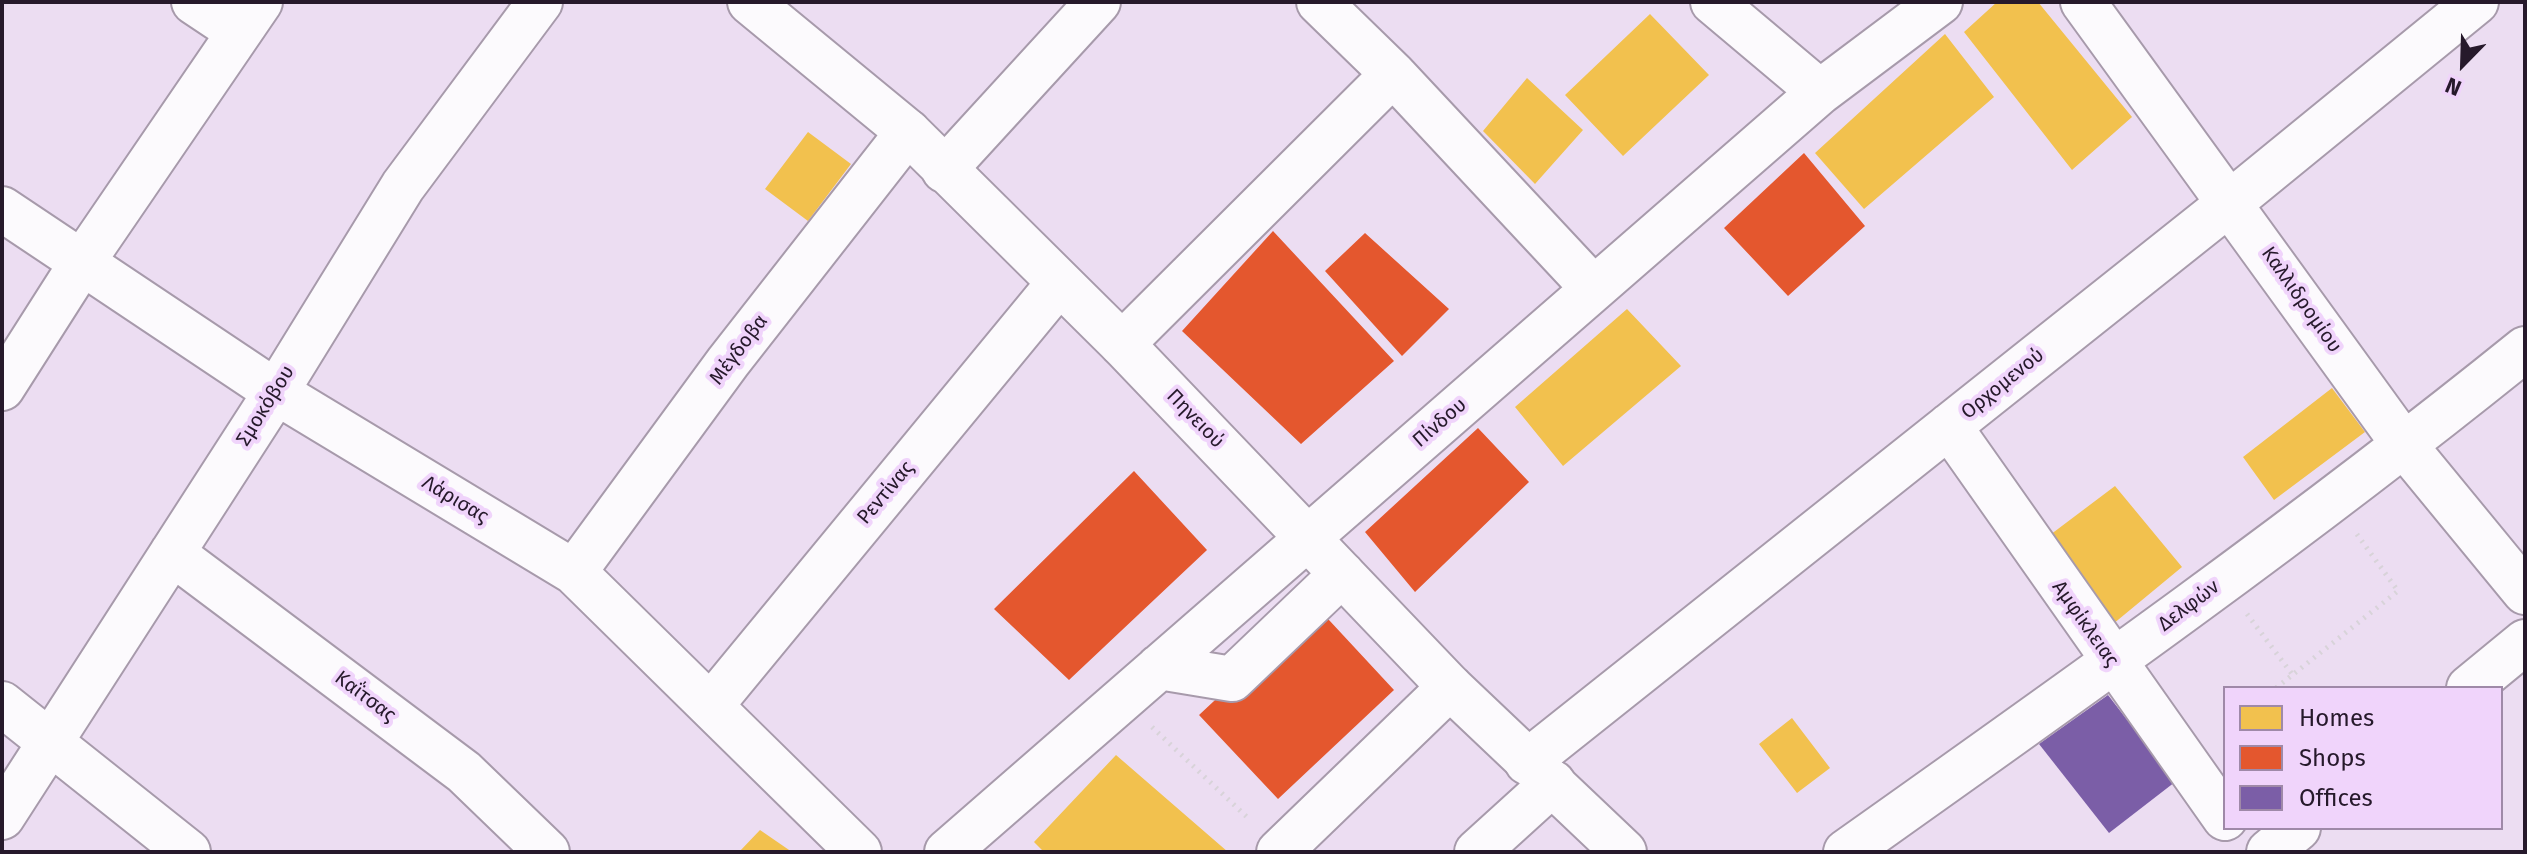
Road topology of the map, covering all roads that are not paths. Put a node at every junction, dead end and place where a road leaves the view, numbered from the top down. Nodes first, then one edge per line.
1 (194, 2) edge
2 (540, 2) edge
3 (750, 2) edge
4 (1098, 2) edge
5 (1319, 2) edge
6 (1713, 2) edge
7 (1940, 2) edge
8 (2083, 2) edge
9 (2476, 2) edge
10 (250, 17) edge
11 (1393, 74) junction
12 (1820, 92) junction
13 (908, 132) junction
14 (944, 170) junction
15 (2231, 202) junction
16 (2, 209) edge
17 (81, 264) junction
18 (1059, 283) junction
19 (1593, 288) junction
20 (1122, 344) junction
21 (2525, 349) edge
22 (2, 388) edge
23 (276, 392) junction
24 (1949, 426) junction
25 (2405, 446) junction
26 (1308, 538) junction
27 (172, 553) junction
28 (574, 572) junction
29 (1342, 574) junction
30 (2525, 592) edge
31 (2525, 642) edge
32 (2112, 663) junction
33 (1159, 667) junction
34 (2471, 686) edge
35 (1450, 687) junction
36 (2, 704) edge
37 (712, 704) junction
38 (51, 740) junction
39 (1540, 773) junction
40 (2223, 815) edge
41 (2, 817) edge
42 (2233, 830) edge
43 (2296, 830) edge
44 (1280, 851) edge
45 (188, 852) edge
46 (547, 852) edge
47 (859, 852) edge
48 (947, 852) edge
49 (1477, 852) edge
50 (1624, 852) edge
51 (1846, 852) edge
52 (2249, 852) edge
53 (2269, 852) edge

1 - 10 street
2 - 23 street, Σμοκόβου
3 - 13 street, Πηνειού
4 - 14 street
5 - 11 street
6 - 12 street
7 - 12 street, Πίνδου
8 - 15 street, Καλλιδρομίου
9 - 15 street, Ορχομενού
10 - 17 street
11 - 19 street
11 - 20 street
12 - 19 street, Πίνδου
13 - 14 street, Πηνειού
13 - 28 street, Μέγδοβα
14 - 18 street, Πηνειού
15 - 24 street, Ορχομενού
15 - 25 street, Καλλιδρομίου
16 - 17 street, Λάρισας
17 - 22 street
17 - 23 street, Λάρισας
18 - 20 street, Πηνειού
18 - 37 street, Ρεντίνας
19 - 26 street, Πίνδου
20 - 26 street, Πηνειού
21 - 25 street, Δελφών
23 - 27 street, Σμοκόβου
23 - 28 street, Λάρισας
24 - 32 street, Αμφίκλειας
24 - 39 street, Ορχομενού
25 - 30 street, Καλλιδρομίου
25 - 32 street, Δελφών
26 - 29 street, Πηνειού
26 - 33 street, Πίνδου
27 - 38 street, Σμοκόβου
27 - 46 street, Καΐτσας
28 - 37 street, Λάρισας
29 - 33 street
29 - 35 street, Πηνειού
31 - 34 street
32 - 40 street, Αμφίκλειας
32 - 51 street, Δελφών
33 - 48 street, Πίνδου
35 - 39 street, Πηνειού
35 - 44 street
36 - 38 street
37 - 47 street, Λάρισας
38 - 41 street, Σμοκόβου
38 - 45 street
39 - 49 street, Ορχομενού
39 - 50 street, Πηνειού
42 - 52 street
43 - 53 street

